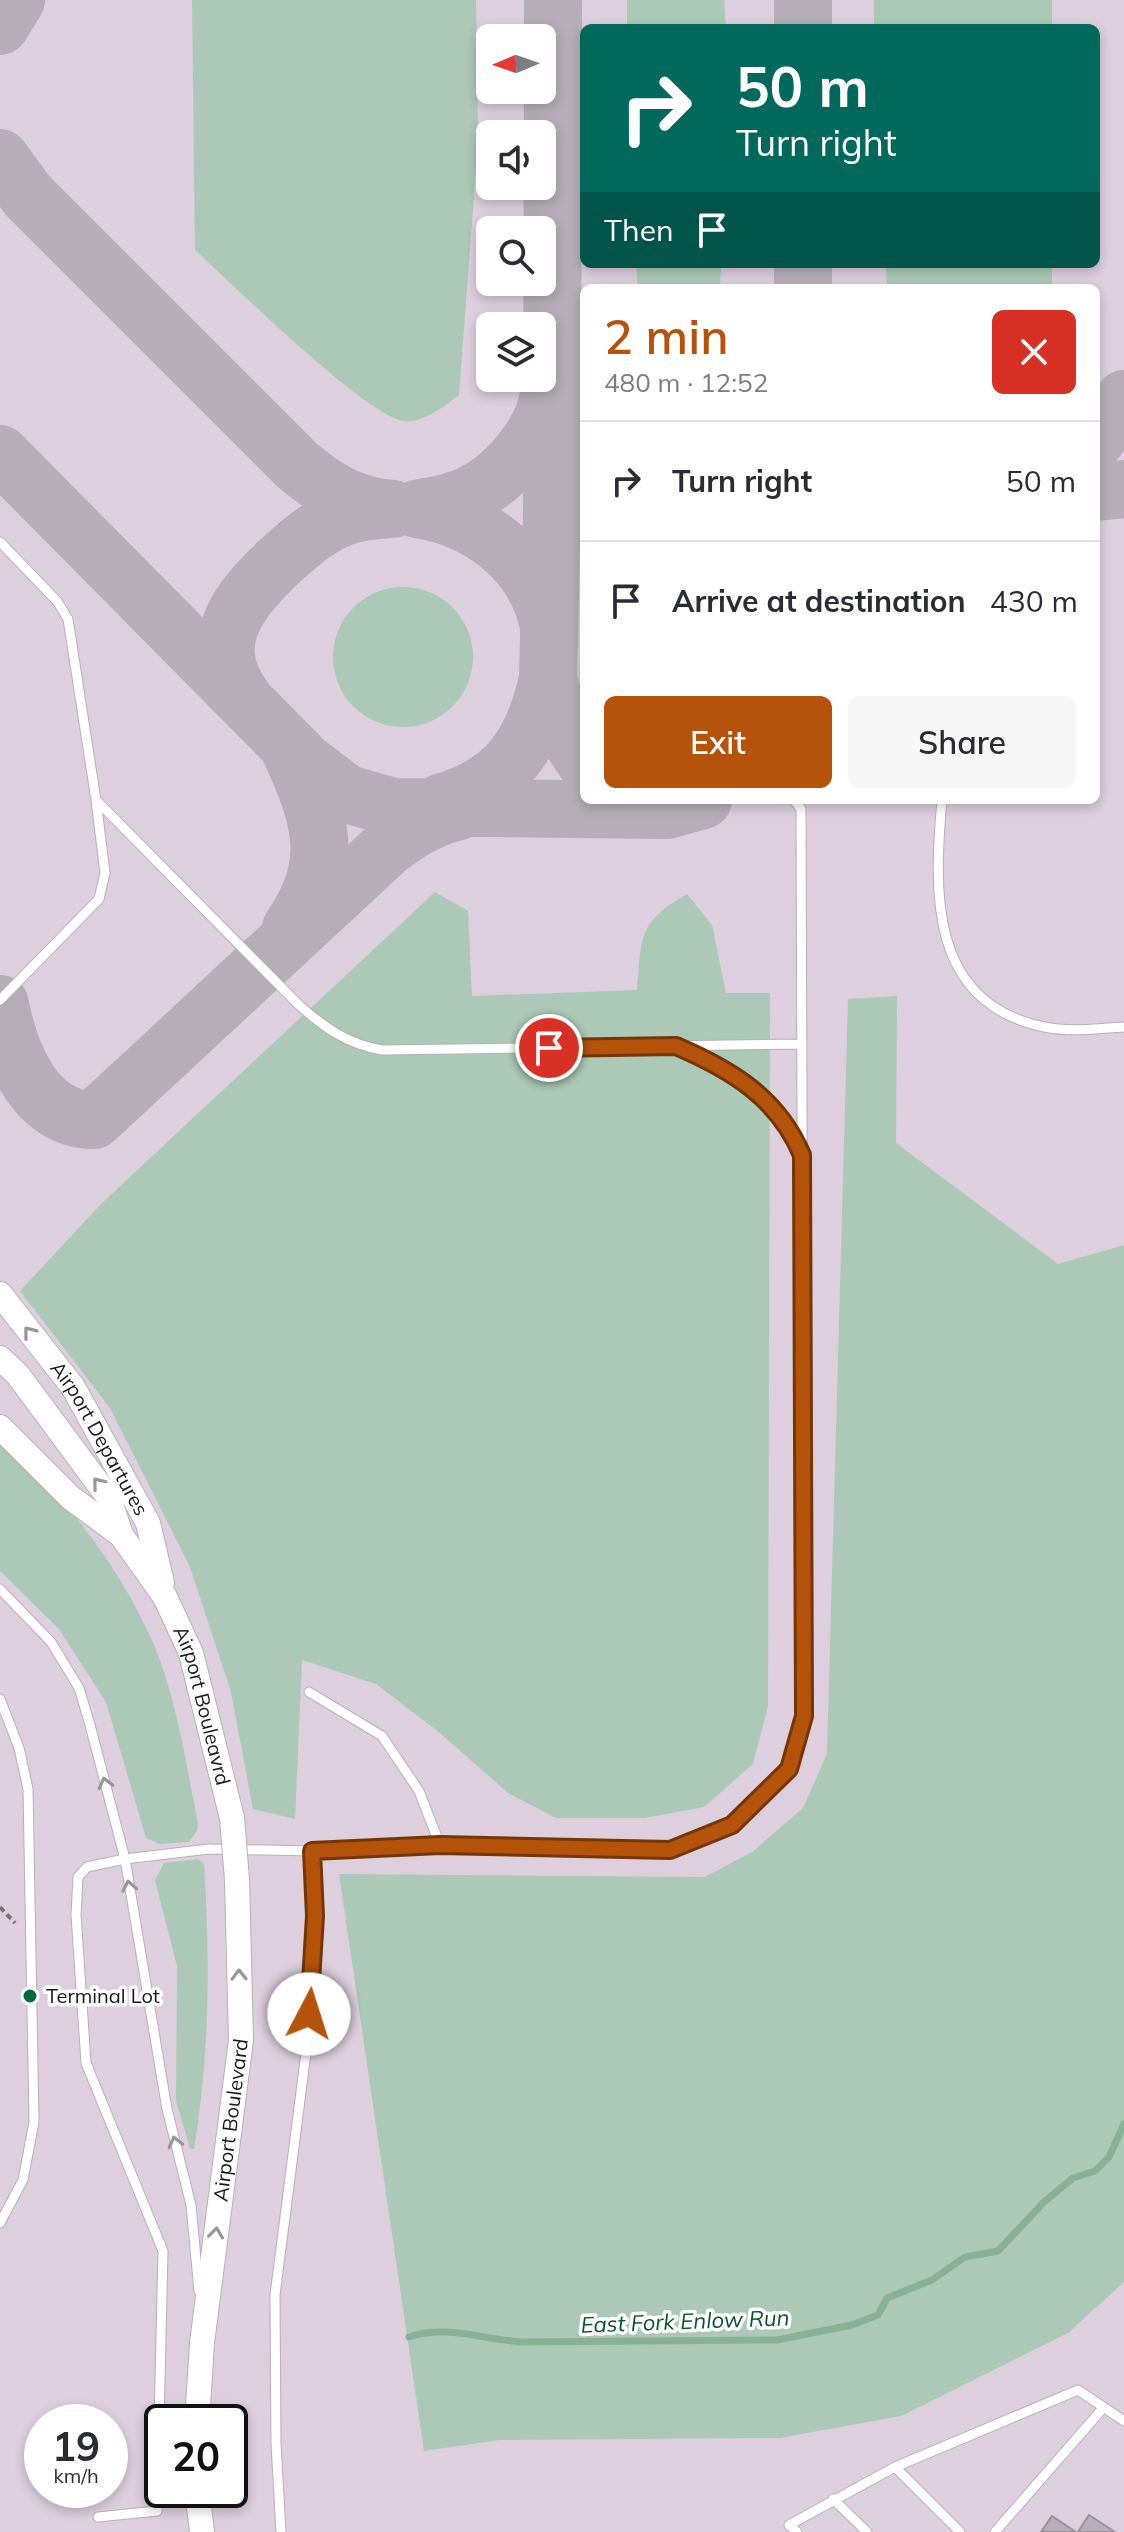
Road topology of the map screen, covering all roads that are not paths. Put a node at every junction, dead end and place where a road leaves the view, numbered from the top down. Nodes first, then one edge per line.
1 (0, 542) edge
2 (96, 800) junction
3 (797, 804) edge
4 (942, 804) edge
5 (0, 1000) edge
6 (1124, 1027) edge
7 (802, 1044) junction
8 (676, 1046) junction
9 (802, 1155) junction
10 (0, 1294) edge
11 (0, 1358) edge
12 (0, 1427) edge
13 (121, 1535) junction
14 (0, 1589) edge
15 (165, 1597) junction
16 (309, 1692) dead end
17 (0, 1699) edge
18 (232, 1818) joint
19 (440, 1845) junction
20 (312, 1851) junction
21 (125, 1859) junction
22 (0, 2223) edge
23 (203, 2330) junction
24 (198, 2404) edge
25 (1104, 2407) junction
26 (1124, 2421) edge
27 (895, 2467) junction
28 (833, 2499) junction
29 (199, 2508) edge
30 (98, 2517) dead end
31 (202, 2532) edge
32 (281, 2532) edge
33 (797, 2532) edge
34 (867, 2532) edge
35 (960, 2532) edge
36 (995, 2532) edge

1 - 2 lane
2 - 5 lane
2 - 8 lane
3 - 7 lane
4 - 6 lane
7 - 8 lane
7 - 9 lane
8 - 9 lane
9 - 19 lane
15 -> 10 street, Airport Departures
13 -> 11 street
12 - 13 street
13 - 15 street
21 -> 14 lane
15 - 18 street, Airport Bouleavrd
16 - 19 lane
17 - 22 lane
23 -> 18 street, Airport Boulevard, bridge
19 - 20 lane
20 - 21 lane
20 - 32 lane
23 -> 21 lane
21 - 30 lane
23 - 24 street, Airport Boulevard
25 - 26 lane
25 - 27 lane
25 - 36 lane
27 - 28 lane
27 - 35 lane
28 - 33 lane
28 - 34 lane
29 - 31 street

